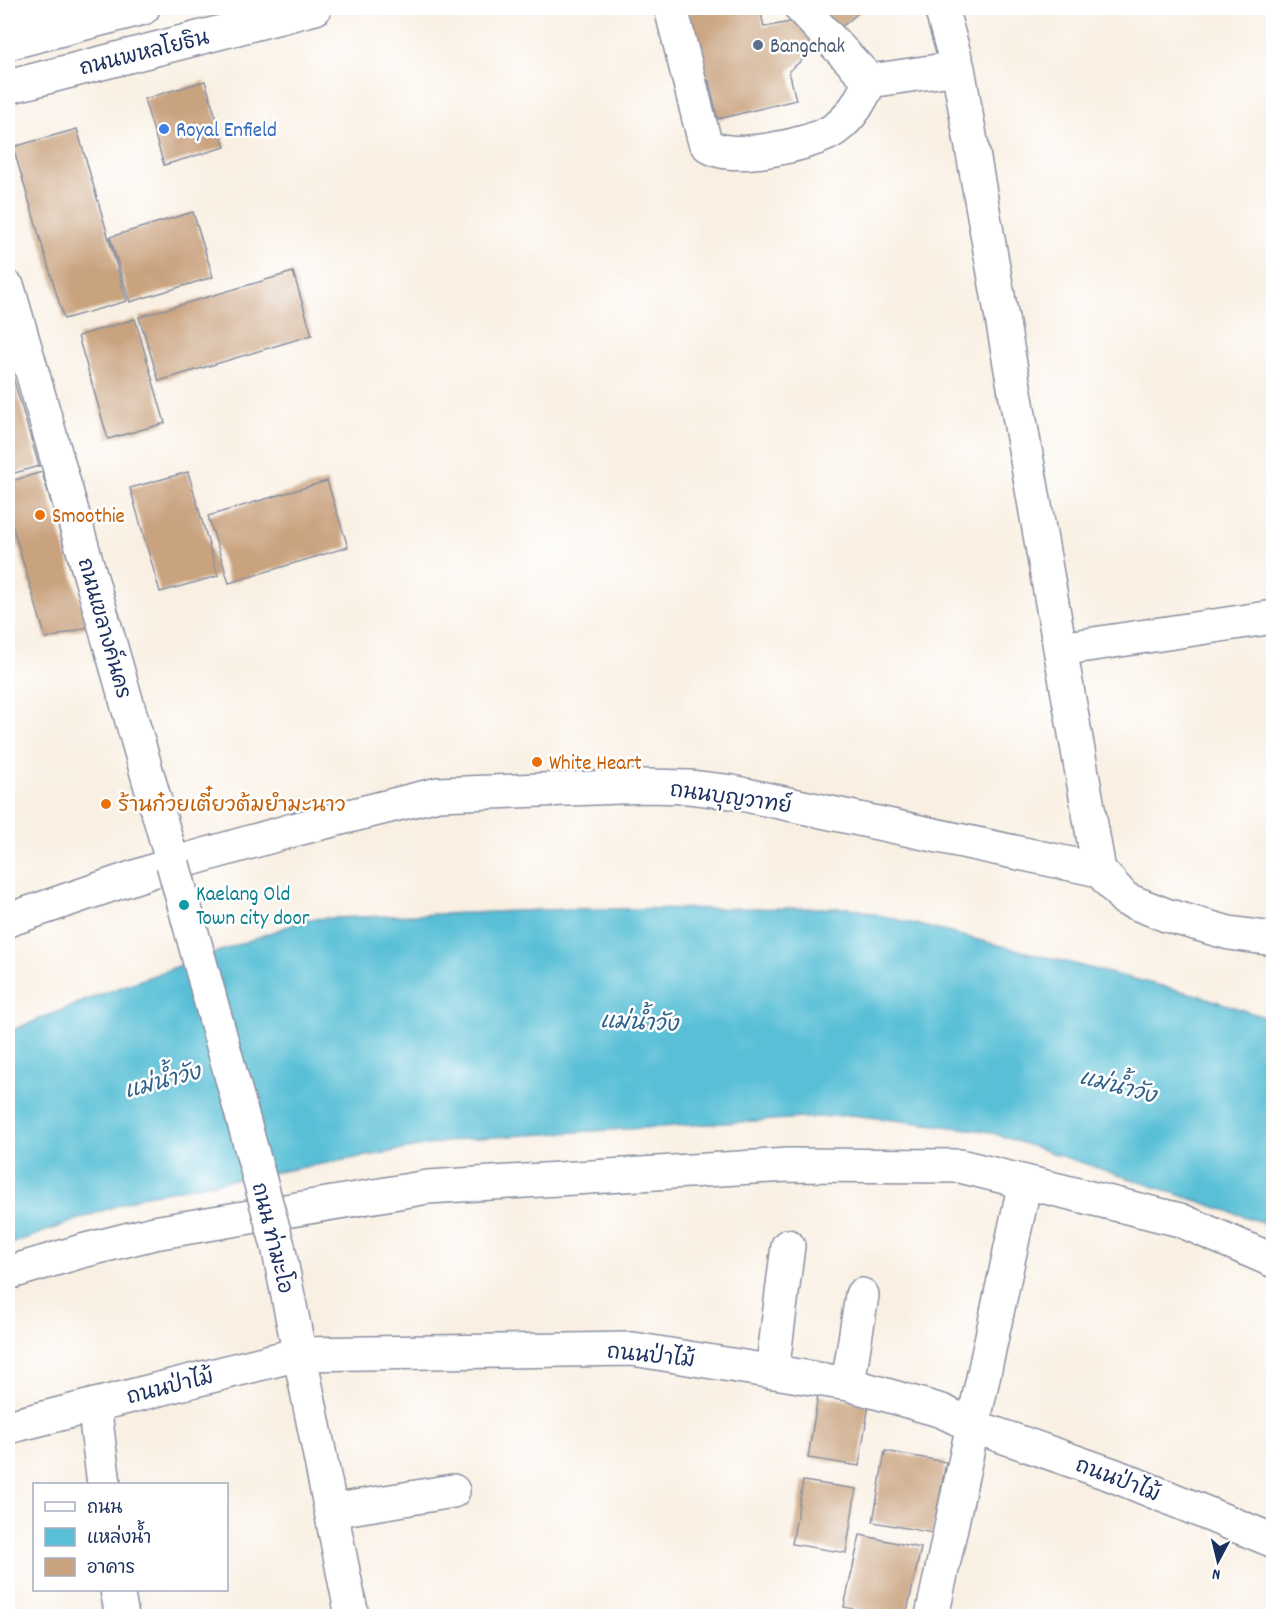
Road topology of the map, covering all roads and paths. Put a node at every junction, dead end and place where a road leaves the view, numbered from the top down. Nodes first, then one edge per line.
1 (143, 8) edge
2 (312, 8) edge
3 (671, 8) edge
4 (801, 8) edge
5 (941, 8) edge
6 (8, 16) edge
7 (109, 16) junction
8 (8, 43) edge
9 (958, 68) junction
10 (870, 81) junction
11 (8, 87) edge
12 (8, 288) edge
13 (1274, 617) edge
14 (1060, 649) junction
15 (173, 864) junction
16 (1099, 870) junction
17 (8, 920) edge
18 (1274, 939) edge
19 (1025, 1182) junction
20 (788, 1246) dead end
21 (1274, 1261) edge
22 (8, 1273) edge
23 (862, 1295) dead end
24 (299, 1354) junction
25 (772, 1372) junction
26 (848, 1384) junction
27 (94, 1405) junction
28 (973, 1426) junction
29 (8, 1427) edge
30 (104, 1483) edge
31 (453, 1491) dead end
32 (331, 1512) junction
33 (1274, 1541) edge
34 (117, 1591) edge
35 (122, 1617) edge
36 (352, 1617) edge
37 (932, 1617) edge

1 - 7 street, ถนนพหลโยธิน
2 - 11 street, ถนนพหลโยธิน
3 - 10 street
4 - 10 street
5 - 9 street
6 - 7 street
7 - 8 street, ถนนพหลโยธิน
9 - 10 street
9 - 14 street
12 - 15 street, ถนนเขลางค์นคร
13 - 14 street
14 - 16 street
15 - 16 street, ถนนบุญวาทย์
15 - 17 street, ถนนบุญวาทย์
15 - 24 street, ถนน ท่ามะโอ, bridge
16 - 18 street
19 - 21 street
19 - 22 street
19 - 28 street
20 - 25 street
23 - 26 street
24 - 25 street, ถนนป่าไม้
24 - 27 street, ถนนป่าไม้
24 - 32 street, ถนน ท่ามะโอ
25 - 26 street, ถนนป่าไม้
26 - 28 street, ถนนป่าไม้
27 - 29 street, ถนนป่าไม้
27 - 30 street
28 - 33 street, ถนนป่าไม้
28 - 37 street
31 - 32 street
32 - 36 street, ถนน ท่ามะโอ
34 - 35 street

